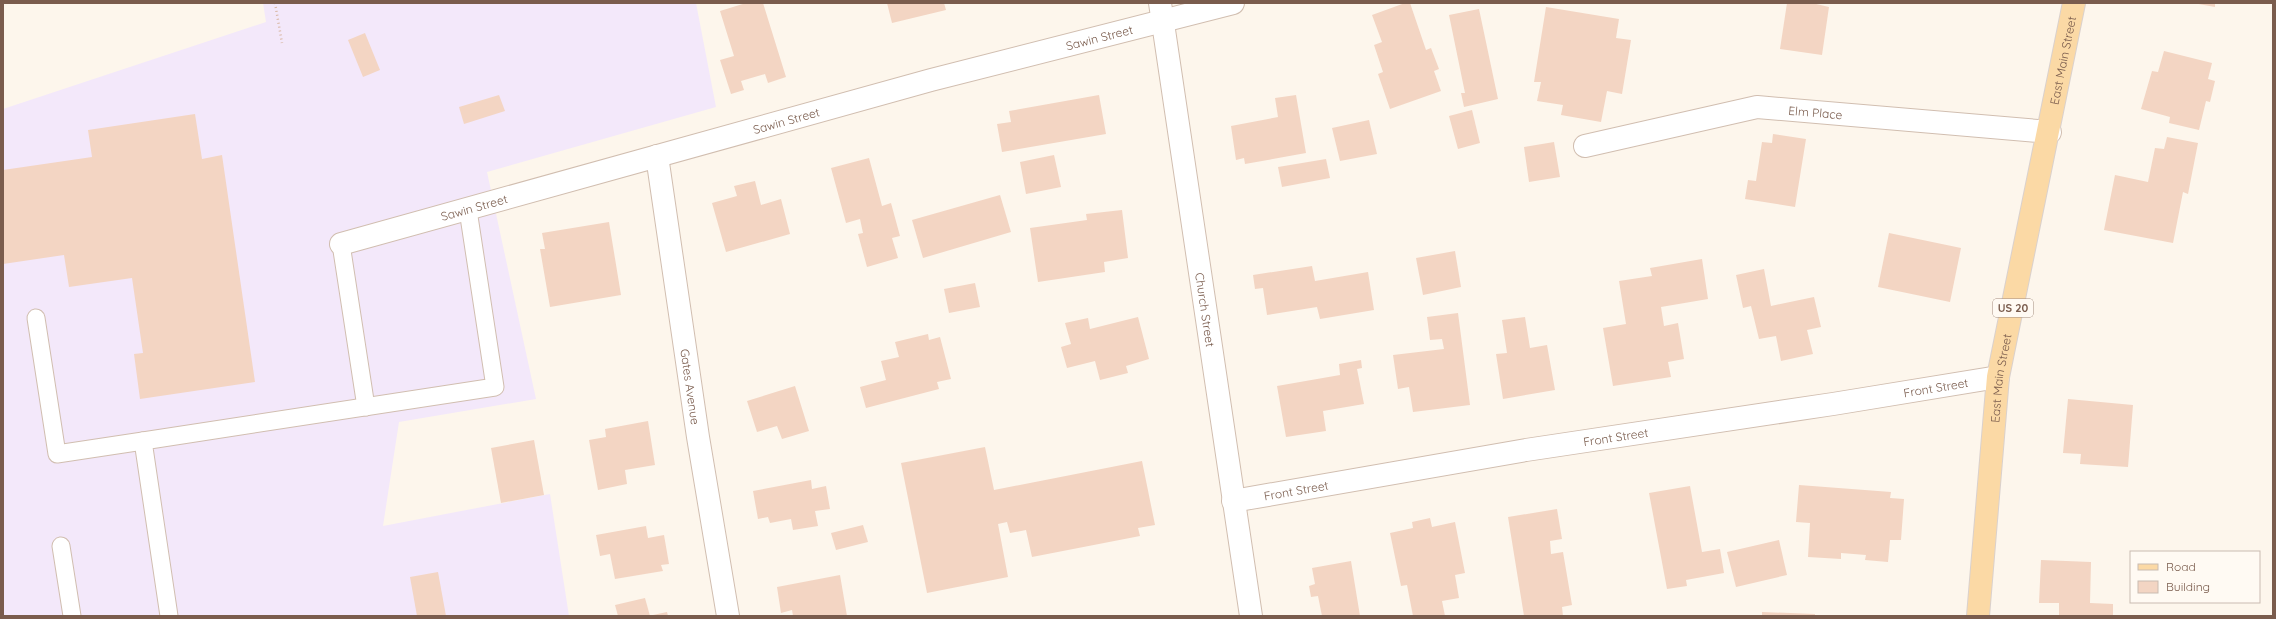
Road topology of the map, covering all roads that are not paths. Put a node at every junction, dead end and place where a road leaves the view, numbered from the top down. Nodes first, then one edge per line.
1 (1233, 3) edge
2 (2074, 3) edge
3 (1161, 12) edge
4 (2050, 132) junction
5 (1585, 146) dead end
6 (657, 156) junction
7 (468, 210) junction
8 (342, 244) joint
9 (36, 318) dead end
10 (1998, 377) junction
11 (366, 407) junction
12 (142, 441) junction
13 (1233, 501) junction
14 (61, 546) dead end
15 (72, 616) edge
16 (169, 616) edge
17 (728, 616) edge
18 (1251, 616) edge
19 (1978, 616) edge

1 - 3 street, Sawin Street
2 - 4 main road, East Main Street / US 20
3 - 6 street, Sawin Street
3 - 13 street, Church Street
4 - 5 street, Elm Place
4 - 10 main road, East Main Street / US 20
6 - 7 street, Sawin Street
6 - 17 street, Gates Avenue
7 - 8 street, Sawin Street
7 - 11 lane
8 - 11 lane
9 - 12 lane
10 - 13 street, Front Street
10 - 19 main road, East Main Street / US 20
11 - 12 lane
12 - 16 lane
13 - 18 street, Church Street
14 - 15 lane

